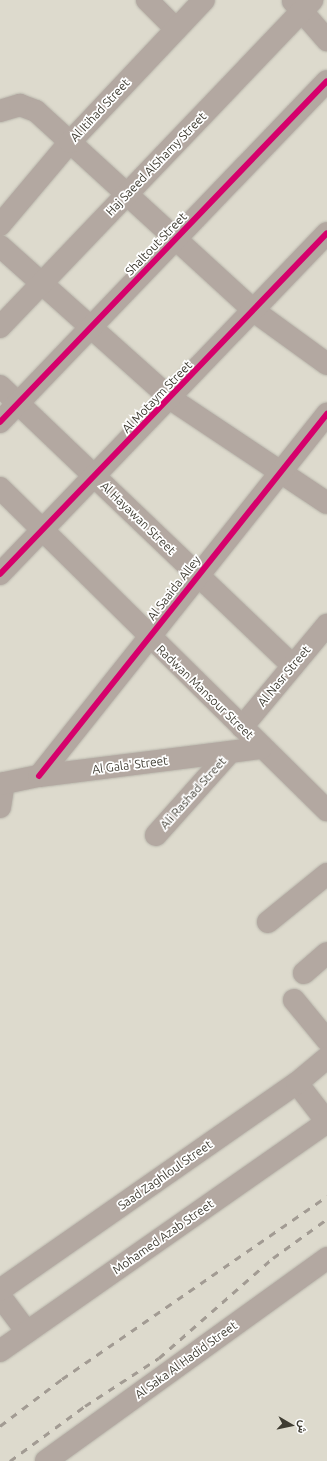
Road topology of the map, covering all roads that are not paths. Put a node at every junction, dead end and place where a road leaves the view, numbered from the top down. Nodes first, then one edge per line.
1 (146, 0) edge
2 (204, 0) edge
3 (302, 4) edge
4 (176, 29) junction
5 (327, 40) edge
6 (327, 81) edge
7 (0, 110) edge
8 (70, 142) junction
9 (127, 194) junction
10 (0, 225) edge
11 (327, 233) edge
12 (176, 239) junction
13 (0, 246) edge
14 (41, 284) junction
15 (254, 312) junction
16 (0, 328) edge
17 (90, 329) junction
18 (327, 364) edge
19 (0, 386) edge
20 (171, 399) junction
21 (18, 403) junction
22 (327, 414) edge
23 (0, 422) edge
24 (280, 471) junction
25 (95, 477) junction
26 (0, 488) edge
27 (327, 503) edge
28 (42, 531) junction
29 (0, 574) edge
30 (197, 575) junction
31 (327, 625) edge
32 (149, 637) junction
33 (293, 666) junction
34 (242, 727) junction
35 (261, 748) junction
36 (230, 752) junction
37 (39, 776) junction
38 (2, 783) edge
39 (0, 807) edge
40 (327, 810) edge
41 (156, 835) dead end
42 (327, 874) edge
43 (268, 922) dead end
44 (327, 953) edge
45 (304, 973) dead end
46 (294, 1000) dead end
47 (327, 1040) edge
48 (327, 1058) edge
49 (297, 1083) junction
50 (327, 1122) edge
51 (327, 1258) edge
52 (0, 1290) edge
53 (0, 1296) edge
54 (27, 1332) junction
55 (0, 1351) edge
56 (46, 1461) edge

1 - 4 street
2 - 4 street, Al Itihad Street
3 - 5 street
3 - 9 street, Haj Saeed AlShamy Street
4 - 8 street, Al Itihad Street
6 - 12 street, Shaltout Street
7 - 8 street
8 - 9 street
8 - 10 street, Al Itihad Street
9 - 12 street
9 - 14 street, Haj Saeed AlShamy Street
11 - 15 street, Al Motaym Street
12 - 15 street
12 - 17 street, Shaltout Street
13 - 14 street
14 - 16 street, Haj Saeed AlShamy Street
14 - 17 street
15 - 18 street
15 - 20 street, Al Motaym Street
17 - 20 street
17 - 21 street, Shaltout Street
19 - 21 street, Al Hayawan Street
20 - 24 street
20 - 25 street, Al Motaym Street
21 - 23 street, Shaltout Street
21 - 25 street, Al Hayawan Street
22 - 24 street, Al Saaida Alley
24 - 27 street
24 - 30 street, Al Saaida Alley
25 - 28 street, Al Motaym Street
25 - 30 street, Al Hayawan Street
26 - 28 street, Radwan Mansour Street
28 - 29 street, Al Motaym Street
28 - 32 street, Radwan Mansour Street
30 - 32 street, Al Saaida Alley
30 - 33 street, Al Hayawan Street
31 - 33 street, Al Nasr Street
32 - 34 street, Radwan Mansour Street
32 - 37 street, Al Saaida Alley
33 - 34 street, Al Nasr Street
34 - 35 street, Radwan Mansour Street
35 - 36 street, Al Gala' Street
35 - 40 street, Radwan Mansour Street
36 - 37 street, Al Gala' Street
36 - 41 street, Ali Rashad Street
37 - 38 street, Al Gala' Street
38 - 39 street
42 - 43 street
44 - 45 street
46 - 47 street
48 - 49 street, Saad Zaghloul Street
49 - 50 street
49 - 52 street, Saad Zaghloul Street
50 - 54 street, Mohamed Azab Street
51 - 56 street, Al Saka Al Hadid Street
53 - 54 street
54 - 55 street, Mohamed Azab Street

